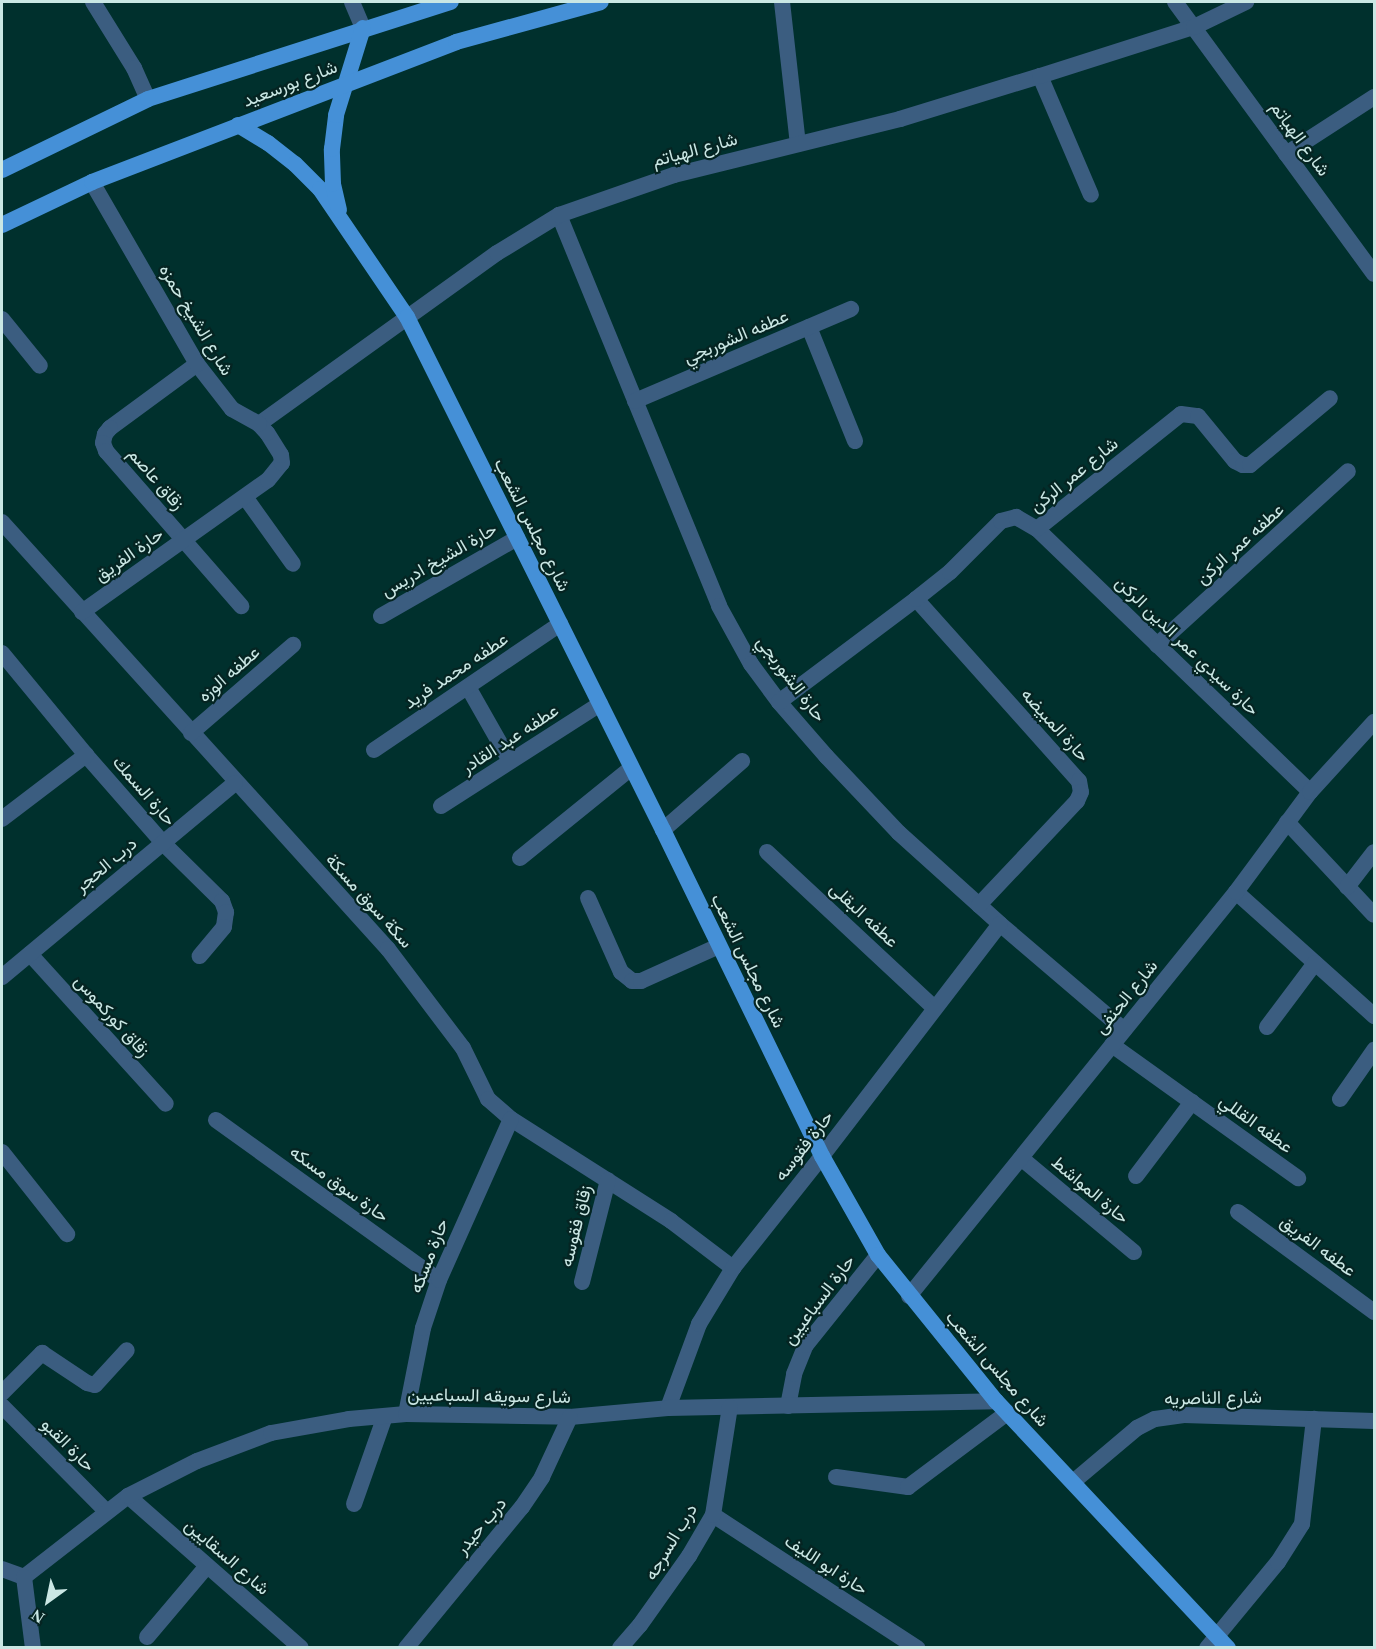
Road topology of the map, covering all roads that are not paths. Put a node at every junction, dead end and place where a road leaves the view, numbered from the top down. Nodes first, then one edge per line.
1 (93, 2) edge
2 (352, 2) edge
3 (451, 2) edge
4 (601, 2) edge
5 (782, 2) edge
6 (1175, 2) edge
7 (1246, 2) edge
8 (1194, 27) junction
9 (363, 28) junction
10 (1040, 76) junction
11 (348, 83) junction
12 (1374, 96) edge
13 (148, 99) junction
14 (238, 125) junction
15 (798, 144) junction
16 (1286, 154) junction
17 (2, 170) edge
18 (92, 182) junction
19 (1091, 195) dead end
20 (559, 215) junction
21 (340, 217) junction
22 (2, 225) edge
23 (1374, 274) edge
24 (851, 309) dead end
25 (406, 317) junction
26 (2, 319) edge
27 (809, 327) junction
28 (197, 364) junction
29 (40, 366) dead end
30 (1330, 398) dead end
31 (635, 401) junction
32 (259, 424) junction
33 (855, 441) dead end
34 (282, 463) joint
35 (1348, 471) dead end
36 (245, 497) junction
37 (2, 522) edge
38 (1037, 530) junction
39 (517, 538) junction
40 (184, 540) junction
41 (293, 564) dead end
42 (916, 599) junction
43 (241, 606) dead end
44 (82, 612) junction
45 (381, 616) dead end
46 (560, 624) junction
47 (292, 645) dead end
48 (1157, 645) junction
49 (2, 653) edge
50 (468, 687) junction
51 (779, 702) junction
52 (600, 704) junction
53 (1374, 724) edge
54 (190, 733) junction
55 (374, 750) dead end
56 (86, 755) junction
57 (742, 760) dead end
58 (510, 761) junction
59 (632, 768) junction
60 (235, 783) junction
61 (1310, 792) junction
62 (441, 806) dead end
63 (2, 819) edge
64 (1287, 822) junction
65 (663, 830) junction
66 (163, 843) junction
67 (767, 852) dead end
68 (1374, 852) edge
69 (520, 858) dead end
70 (1347, 886) junction
71 (1236, 892) junction
72 (588, 898) dead end
73 (979, 905) junction
74 (1374, 915) edge
75 (1000, 924) junction
76 (719, 946) junction
77 (30, 954) junction
78 (200, 956) dead end
79 (1315, 963) junction
80 (2, 976) edge
81 (934, 1008) junction
82 (1374, 1016) edge
83 (1267, 1027) dead end
84 (1124, 1030) junction
85 (1112, 1045) junction
86 (1374, 1050) edge
87 (1340, 1099) dead end
88 (1192, 1102) junction
89 (166, 1104) dead end
90 (511, 1119) junction
91 (216, 1120) dead end
92 (2, 1152) edge
93 (822, 1156) junction
94 (1021, 1158) junction
95 (1136, 1176) dead end
96 (1298, 1178) dead end
97 (608, 1180) junction
98 (1238, 1212) dead end
99 (67, 1234) dead end
100 (1134, 1252) dead end
101 (878, 1255) junction
102 (733, 1268) junction
103 (439, 1280) junction
104 (582, 1282) dead end
105 (909, 1296) junction
106 (1374, 1312) edge
107 (127, 1350) dead end
108 (2, 1394) edge
109 (2, 1406) edge
110 (788, 1406) junction
111 (730, 1407) junction
112 (1001, 1407) junction
113 (668, 1408) junction
114 (406, 1414) junction
115 (385, 1416) junction
116 (570, 1417) junction
117 (1314, 1419) junction
118 (1374, 1421) edge
119 (836, 1478) dead end
120 (1073, 1482) junction
121 (128, 1496) junction
122 (354, 1504) dead end
123 (106, 1511) junction
124 (713, 1515) junction
125 (207, 1566) junction
126 (2, 1569) edge
127 (24, 1577) junction
128 (147, 1638) dead end
129 (1212, 1641) edge
130 (33, 1647) edge
131 (301, 1647) edge
132 (406, 1647) edge
133 (620, 1647) edge
134 (917, 1647) edge
135 (1228, 1647) edge

1 - 13 street
2 - 9 street
3 - 9 main road, شارع بورسعيد
4 - 11 main road, شارع بورسعيد
5 - 15 street
6 - 8 street, شارع الهياتم
7 - 8 street
8 - 10 street, شارع الهياتم
8 - 16 street, شارع الهياتم
9 - 11 main road, شارع مجلس الشعب
9 - 13 main road, شارع بورسعيد
10 - 15 street, شارع الهياتم
10 - 19 street
11 - 14 main road, شارع بورسعيد
11 - 21 main road, شارع مجلس الشعب
12 - 16 street
13 - 17 main road, شارع بورسعيد
14 - 18 main road, شارع بورسعيد
14 - 21 main road, شارع مجلس الشعب
15 - 20 street, شارع الهياتم
16 - 23 street, شارع الهياتم
18 - 22 main road, شارع بورسعيد
18 - 28 street, شارع الشيخ حمزه
20 - 25 street, شارع الهياتم
20 - 31 street, حارة الشوربجي
21 - 25 main road, شارع مجلس الشعب
24 - 27 street, عطفه الشوربجي
25 - 32 street, شارع الهياتم
25 - 39 main road, شارع مجلس الشعب
26 - 29 street
27 - 31 street, عطفه الشوربجي
27 - 33 street
28 - 32 street, شارع الشيخ حمزه
28 - 40 street, زقاق عاصم
30 - 38 street, شارع عمر الركن
31 - 51 street, حارة الشوربجي
32 - 34 street, شارع الشيخ حمزه
34 - 36 street, حارة الفريق
35 - 48 street, عطفه عمر الركن
36 - 40 street, حارة الفريق
36 - 41 street
37 - 44 street, سكة سوق مسكة
38 - 42 street, شارع عمر الركن
38 - 48 street, حارة سيدي عمر الدين الركن
39 - 45 street, حارة الشيخ ادريس
39 - 46 main road, شارع مجلس الشعب
40 - 43 street, زقاق عاصم
40 - 44 street, حارة الفريق
42 - 51 street, شارع عمر الركن
42 - 73 street, حارة المبيضه
44 - 54 street, سكة سوق مسكة
46 - 50 street, عطفه محمد فريد
46 - 52 main road, شارع مجلس الشعب
47 - 54 street, عطفه الوزه
48 - 61 street, حارة سيدي عمر الدين الركن
49 - 56 street, حارة السمك
50 - 55 street, عطفه محمد فريد
50 - 58 street
51 - 73 street, حارة الشوربجي
52 - 58 street, عطفه عبد القادر
52 - 59 main road, شارع مجلس الشعب
53 - 61 street, شارع الحنفى
54 - 60 street, سكة سوق مسكة
56 - 63 street
56 - 66 street, حارة السمك
57 - 65 street
58 - 62 street, عطفه عبد القادر
59 - 65 main road, شارع مجلس الشعب
59 - 69 street
60 - 66 street, درب الحجر
60 - 90 street, سكة سوق مسكة
61 - 64 street, شارع الحنفى
64 - 70 street
64 - 71 street, شارع الحنفى
65 - 76 main road, شارع مجلس الشعب
66 - 77 street, درب الحجر
66 - 78 street, حارة السمك
67 - 81 street, عطفه البقلى
68 - 70 street
70 - 74 street
71 - 79 street
71 - 84 street, شارع الحنفى
72 - 76 street
73 - 75 street, حارة الشوربجي
75 - 81 street, حارة فقوسه
75 - 84 street, حارة الشوربجي
76 - 93 main road, شارع مجلس الشعب
77 - 80 street, درب الحجر
77 - 89 street, زقاق كوركموس
79 - 82 street
79 - 83 street
81 - 93 street, حارة فقوسه
84 - 85 street, شارع الحنفى
85 - 88 street, عطفه القللي
85 - 94 street, شارع الحنفى
86 - 87 street
88 - 95 street, عطفه القللي
88 - 96 street, عطفه القللي
90 - 97 street, سكة سوق مسكة
90 - 103 street, حارة مسكه
91 - 103 street, حارة سوق مسكه
92 - 99 street
93 - 101 main road, شارع مجلس الشعب
93 - 102 street, حارة فقوسه
94 - 100 street, حارة المواشط
94 - 105 street, شارع الحنفى
97 - 102 street, سكة سوق مسكة
97 - 104 street, زقاق فقوسه
98 - 106 street, عطفه الفريق
101 - 105 main road, شارع مجلس الشعب
101 - 110 street, حارة السباعيين
102 - 113 street, حارة فقوسه
103 - 114 street, حارة مسكه
105 - 112 main road, شارع مجلس الشعب
107 - 108 street
109 - 123 street, حارة القبو
110 - 111 street, شارع سويقه السباعيين
110 - 112 street, شارع سويقه السباعيين
111 - 113 street, شارع سويقه السباعيين
111 - 124 street, درب السرجه
112 - 119 street
112 - 120 main road, شارع مجلس الشعب
113 - 116 street, شارع سويقه السباعيين
114 - 115 street, شارع سويقه السباعيين
114 - 116 street, شارع سويقه السباعيين
115 - 121 street, شارع سويقه السباعيين
115 - 122 street
116 - 132 street, درب حيدر
117 - 118 street, شارع الناصريه
117 - 120 street, شارع الناصريه
117 - 129 street
120 - 129 main road, شارع مجلس الشعب
121 - 123 street, شارع سويقه السباعيين
121 - 125 street, شارع السقايين
123 - 127 street, شارع سويقه السباعيين
124 - 133 street, درب السرجه
124 - 134 street, حارة ابو الليف
125 - 128 street
125 - 131 street, شارع السقايين
126 - 127 street
127 - 130 street
129 - 135 main road, شارع مجلس الشعب

